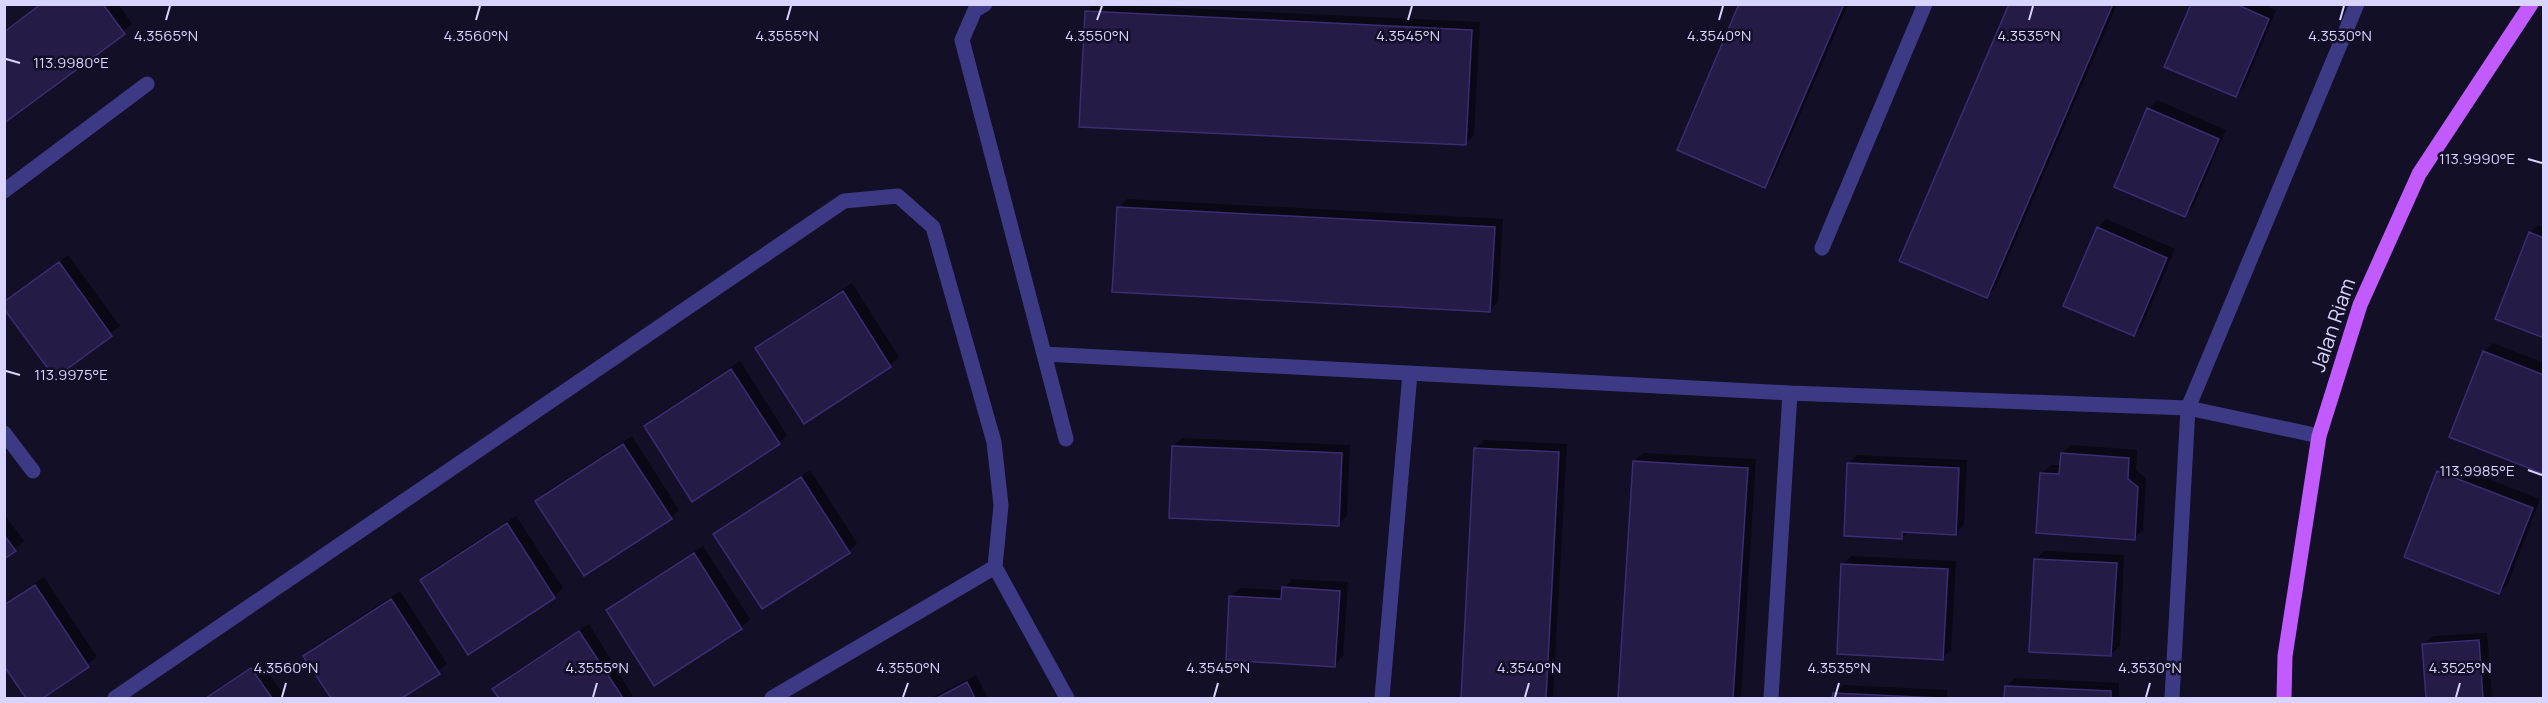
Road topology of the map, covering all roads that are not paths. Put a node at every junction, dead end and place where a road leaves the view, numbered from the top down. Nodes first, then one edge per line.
1 (985, 4) edge
2 (1924, 4) edge
3 (2357, 4) edge
4 (2531, 4) edge
5 (147, 84) dead end
6 (4, 191) edge
7 (1822, 248) dead end
8 (1044, 354) junction
9 (1410, 373) junction
10 (1790, 393) junction
11 (2188, 408) junction
12 (4, 433) edge
13 (2319, 436) junction
14 (1066, 439) dead end
15 (33, 471) dead end
16 (995, 567) junction
17 (115, 699) edge
18 (772, 699) edge
19 (1067, 699) edge
20 (1382, 699) edge
21 (1771, 699) edge
22 (2172, 699) edge
23 (2284, 699) edge

1 - 8 street
2 - 7 street
3 - 11 street
4 - 13 main road, Jalan Riam
5 - 6 street
8 - 9 street
8 - 14 street
9 - 10 street
9 - 20 street
10 - 11 street
10 - 21 street
11 - 13 street
11 - 22 street
12 - 15 street
13 - 23 main road, Jalan Riam
16 - 17 street
16 - 18 street
16 - 19 street

